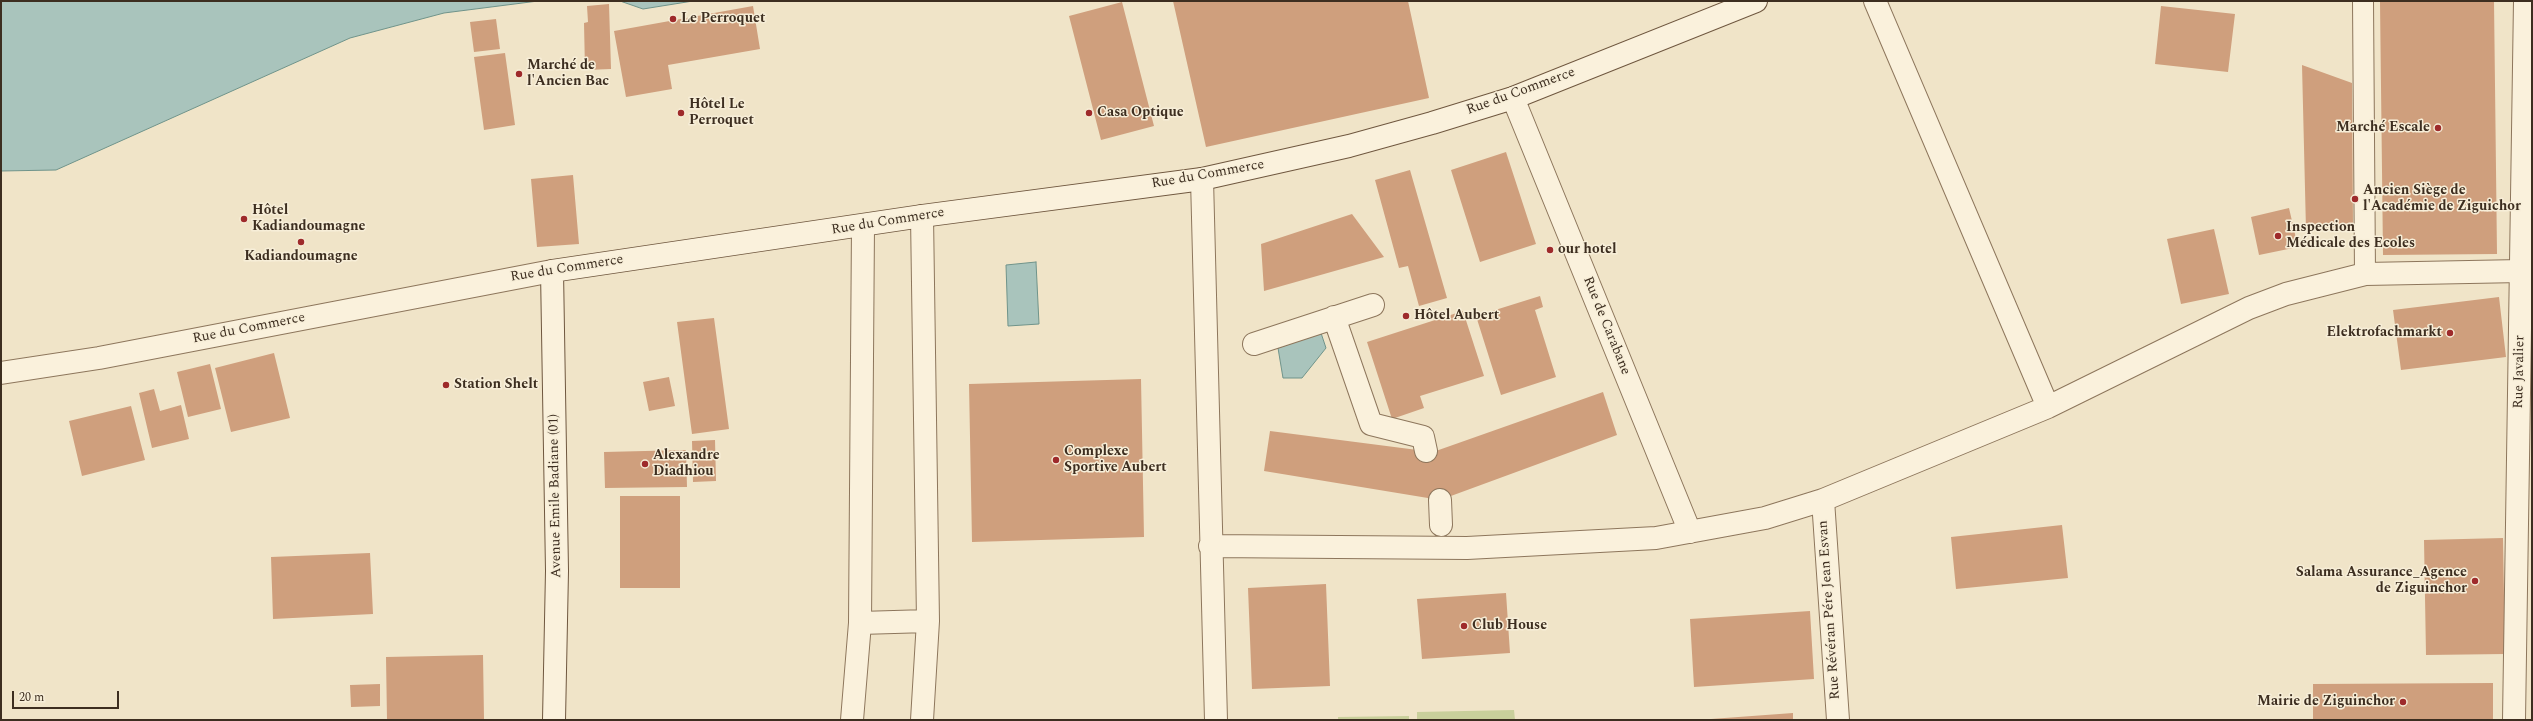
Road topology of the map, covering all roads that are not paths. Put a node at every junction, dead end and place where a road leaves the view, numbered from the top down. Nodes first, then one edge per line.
1 (1756, 1) edge
2 (1875, 1) edge
3 (2363, 1) edge
4 (2525, 1) edge
5 (1513, 98) junction
6 (1202, 179) junction
7 (922, 216) junction
8 (863, 226) junction
9 (552, 271) junction
10 (2521, 271) junction
11 (2365, 274) junction
12 (1373, 305) dead end
13 (1334, 317) junction
14 (1254, 344) dead end
15 (1, 373) edge
16 (2048, 407) junction
17 (1426, 451) dead end
18 (1440, 500) dead end
19 (1823, 500) junction
20 (1441, 525) dead end
21 (1690, 532) junction
22 (1210, 546) junction
23 (928, 621) junction
24 (860, 623) junction
25 (554, 720) edge
26 (852, 720) edge
27 (922, 720) edge
28 (1216, 720) edge
29 (1838, 720) edge
30 (2514, 720) edge

1 - 5 street, Rue du Commerce
2 - 16 street
3 - 11 lane
4 - 10 street, Rue Javalier
5 - 6 street, Rue du Commerce
5 - 21 street, Rue de Carabane
6 - 7 street, Rue du Commerce
6 - 22 street
7 - 8 street, Rue du Commerce
7 - 23 street
8 - 9 street, Rue du Commerce
8 - 24 street
9 - 15 street, Rue du Commerce
9 - 25 street, Avenue Emile Badiane (01)
10 - 11 street
10 - 30 street, Rue Javalier
11 - 16 street
12 - 13 street
13 - 14 street
13 - 17 street
16 - 19 street
18 - 20 street
19 - 21 street
19 - 29 street, Rue Révéran Pére Jean Esvan
21 - 22 street
22 - 28 street
23 - 24 street
23 - 27 street
24 - 26 street

